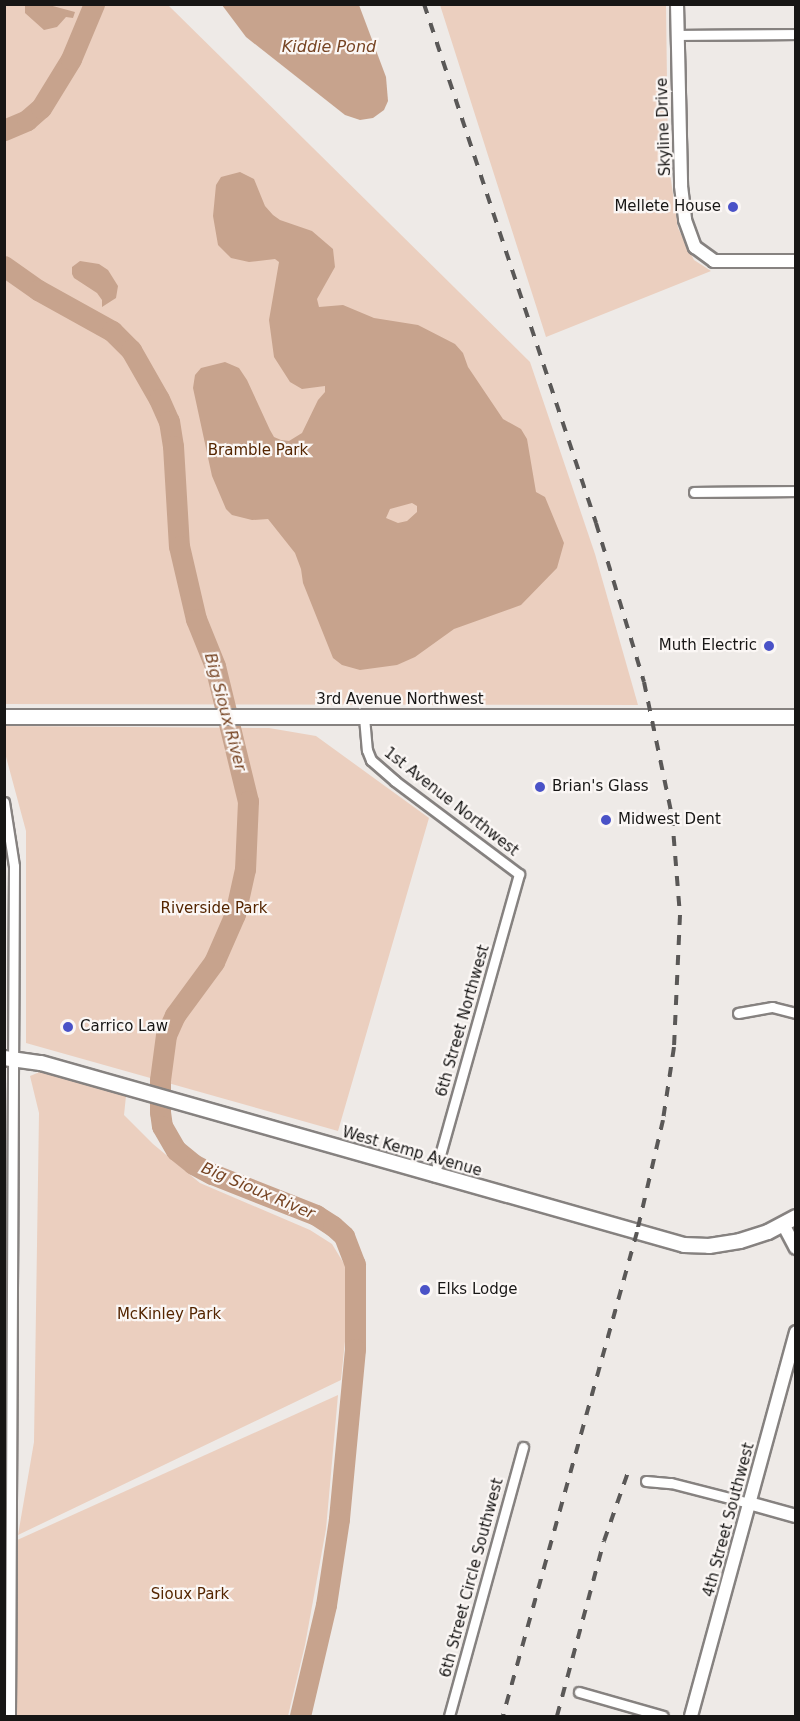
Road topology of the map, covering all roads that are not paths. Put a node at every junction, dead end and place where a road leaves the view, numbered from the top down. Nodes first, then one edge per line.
1 (676, 4) edge
2 (795, 34) edge
3 (677, 35) junction
4 (795, 261) edge
5 (795, 491) edge
6 (694, 492) dead end
7 (4, 717) edge
8 (364, 717) junction
9 (795, 717) edge
10 (4, 802) edge
11 (519, 874) joint
12 (795, 1013) edge
13 (738, 1014) dead end
14 (9, 1058) edge
15 (435, 1176) junction
16 (795, 1217) edge
17 (783, 1224) junction
18 (795, 1248) edge
19 (8, 1330) edge
20 (795, 1332) edge
21 (523, 1447) dead end
22 (8, 1472) edge
23 (645, 1481) dead end
24 (749, 1503) junction
25 (795, 1516) edge
26 (579, 1692) dead end
27 (10, 1716) edge
28 (449, 1716) edge
29 (663, 1716) edge
30 (691, 1716) edge

1 - 3 street, Skyline Drive
2 - 3 street
3 - 4 street, Skyline Drive
5 - 6 street
7 - 8 main road, 3rd Avenue Northwest
8 - 9 main road, 3rd Avenue Northwest
8 - 11 street, 1st Avenue Northwest
10 - 14 street
11 - 15 street, 6th Street Northwest
12 - 13 street
14 - 15 main road, West Kemp Avenue
14 - 19 street
15 - 17 main road, West Kemp Avenue
16 - 17 main road, West Kemp Avenue
17 - 18 street
19 - 22 street
20 - 24 street, 4th Street Southwest
21 - 28 street, 6th Street Circle Southwest
22 - 27 street
23 - 24 street
24 - 25 street
24 - 30 street, 4th Street Southwest
26 - 29 street

